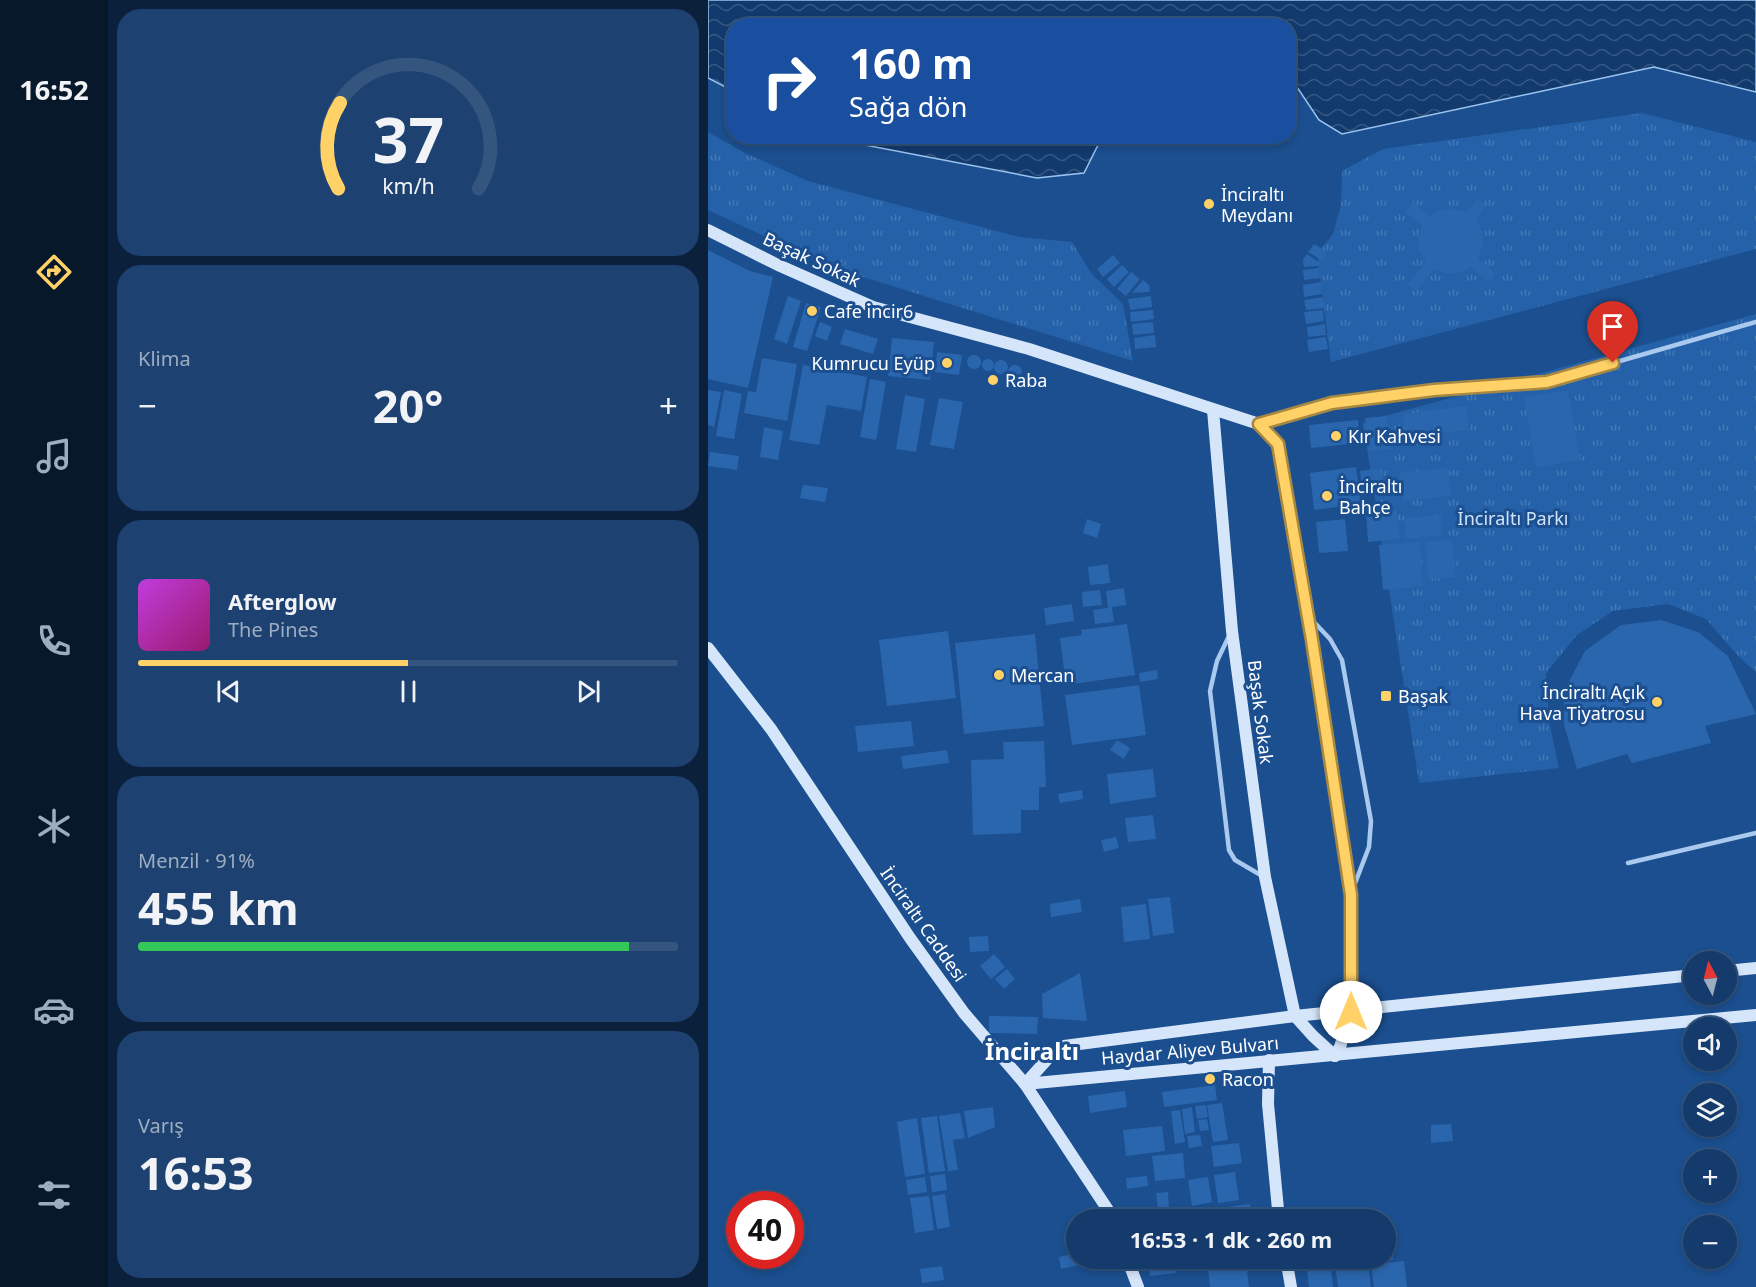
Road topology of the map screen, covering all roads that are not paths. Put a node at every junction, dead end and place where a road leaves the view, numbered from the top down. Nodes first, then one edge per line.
1 (708, 230) edge
2 (1756, 322) edge
3 (1212, 410) junction
4 (1259, 424) junction
5 (1309, 618) junction
6 (1233, 631) junction
7 (708, 648) edge
8 (1756, 833) edge
9 (1628, 863) dead end
10 (1265, 877) junction
11 (1351, 895) junction
12 (1756, 968) edge
13 (1737, 970) edge
14 (1683, 976) edge
15 (1351, 1012) junction
16 (1756, 1015) edge
17 (1295, 1016) junction
18 (1335, 1056) junction
19 (1269, 1060) junction
20 (1025, 1084) junction
21 (1107, 1209) edge
22 (1278, 1209) edge
23 (1131, 1269) edge
24 (1288, 1269) edge
25 (1138, 1287) edge
26 (1291, 1287) edge

1 - 3 street, Başak Sokak
2 - 4 lane
3 - 4 street, Başak Sokak
3 - 6 street, Başak Sokak
4 - 5 street
5 - 11 street
5 - 11 lane
6 - 10 street, Başak Sokak
6 - 10 lane
7 - 20 street, İnciraltı Caddesi
8 - 9 lane
10 - 17 street, Başak Sokak
11 - 15 street
12 - 13 street
14 - 15 street, Haydar Aliyev Bulvarı
15 - 17 street, Haydar Aliyev Bulvarı
15 - 18 street
16 - 18 street, Haydar Aliyev Bulvarı
17 - 18 street
17 - 20 street, Haydar Aliyev Bulvarı
18 - 19 street, Haydar Aliyev Bulvarı
19 - 20 street, Haydar Aliyev Bulvarı
19 - 22 street
20 - 21 street, İnciraltı Caddesi
23 - 25 street
24 - 26 street

